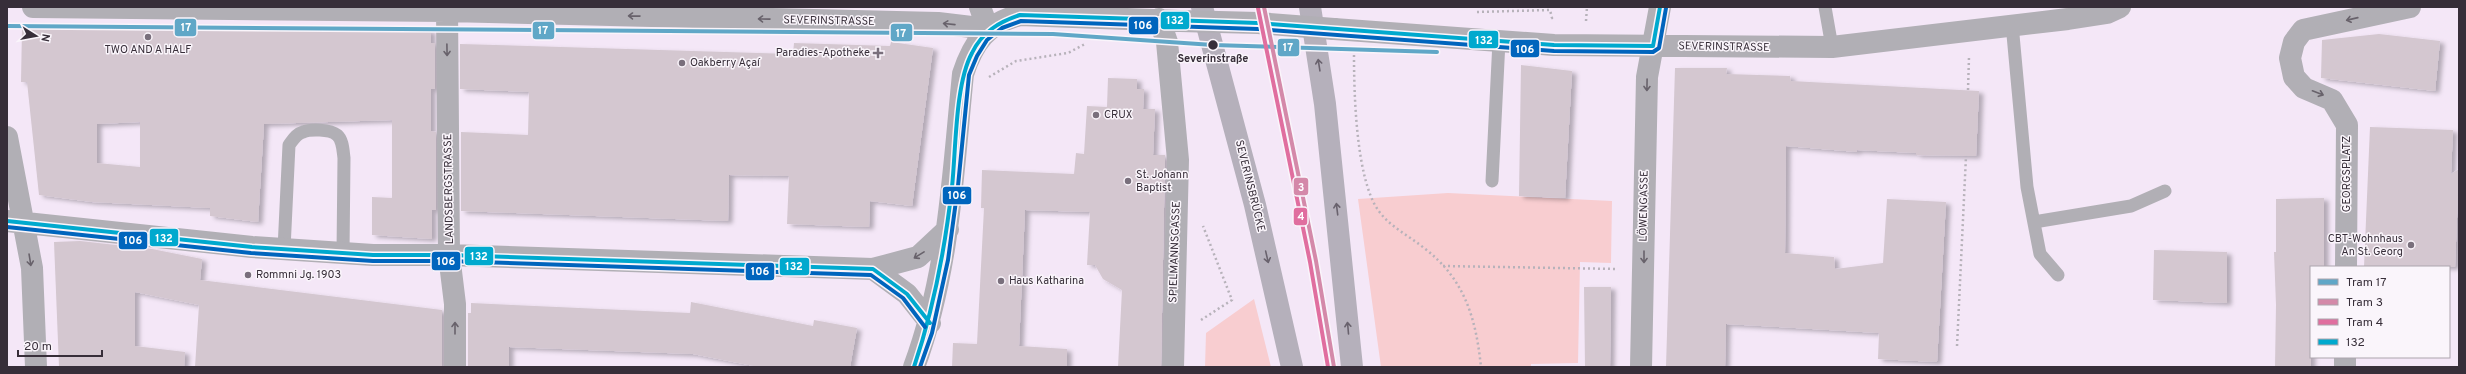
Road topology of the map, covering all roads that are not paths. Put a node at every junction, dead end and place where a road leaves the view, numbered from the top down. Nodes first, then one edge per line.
1 (33, 7) edge
2 (980, 7) edge
3 (1202, 7) edge
4 (1310, 7) edge
5 (1660, 7) edge
6 (1825, 7) edge
7 (2120, 7) edge
8 (2410, 7) edge
9 (447, 9) edge
10 (1159, 19) junction
11 (2012, 24) junction
12 (988, 29) junction
13 (1498, 41) junction
14 (1653, 46) junction
15 (1832, 47) junction
16 (7, 137) edge
17 (10, 164) edge
18 (1492, 181) dead end
19 (2165, 192) dead end
20 (15, 221) edge
21 (2034, 222) junction
22 (948, 229) junction
23 (284, 249) junction
24 (343, 253) junction
25 (449, 255) junction
26 (2346, 266) edge
27 (873, 269) junction
28 (2058, 275) dead end
29 (930, 322) junction
30 (36, 367) edge
31 (455, 367) edge
32 (914, 367) edge
33 (1173, 367) edge
34 (1292, 367) edge
35 (1352, 367) edge
36 (1641, 367) edge

1 - 9 street, SEVERINSTRASSE
2 - 12 street
3 -> 34 main road, SEVERINSBRÜCKE
35 -> 4 main road
5 - 14 street, LÖWENGASSE
6 - 15 lane
7 - 11 street, SEVERINSTRASSE
8 -> 26 street, GEORGSPLATZ
12 -> 9 street, SEVERINSTRASSE
9 -> 25 street, LANDSBERGSTRASSE
10 - 12 street, SEVERINSTRASSE
10 - 13 street, SEVERINSTRASSE, bridge
10 - 33 street, SPIELMANNSGASSE
11 - 15 street, SEVERINSTRASSE
11 - 21 lane
12 - 22 street
13 - 14 street, SEVERINSTRASSE
13 - 18 lane
14 - 15 street, SEVERINSTRASSE
14 -> 36 street, LÖWENGASSE
16 - 17 street
17 - 20 street
19 - 21 lane
20 - 23 street
20 -> 30 street
21 - 28 lane
22 -> 27 street
22 - 29 street
23 - 24 street
23 - 24 lane
24 - 25 street
25 - 27 street
31 -> 25 street, LANDSBERGSTRASSE
27 - 29 street
29 - 32 street

